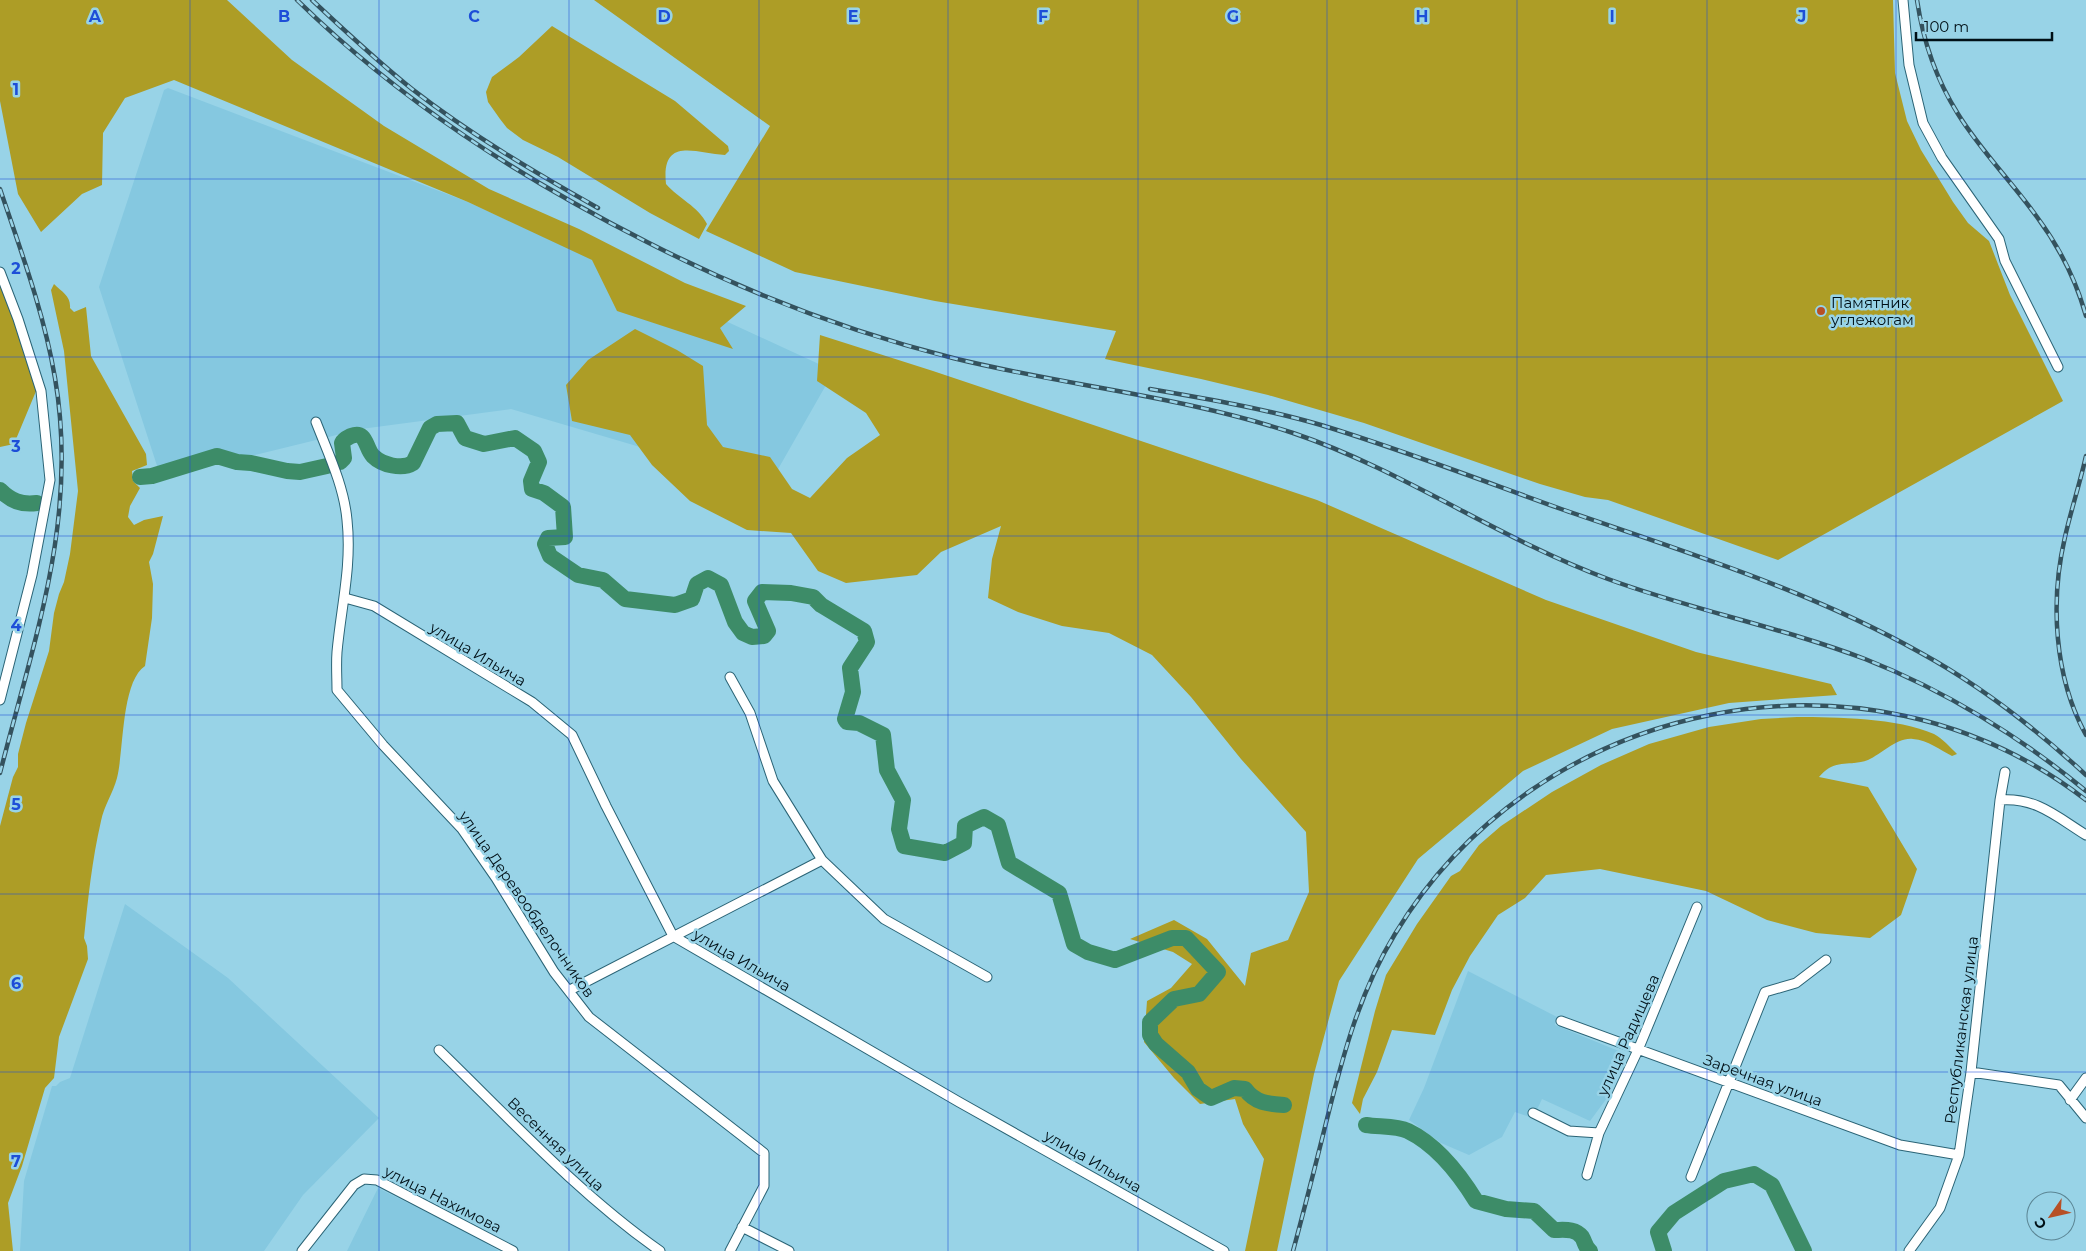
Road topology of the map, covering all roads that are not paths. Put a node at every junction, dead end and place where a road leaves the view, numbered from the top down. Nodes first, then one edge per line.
1 (1903, 0) edge
2 (0, 272) edge
3 (2058, 367) dead end
4 (316, 422) dead end
5 (345, 598) junction
6 (730, 677) dead end
7 (0, 700) edge
8 (2005, 772) dead end
9 (2000, 800) junction
10 (2086, 835) edge
11 (822, 860) junction
12 (1697, 906) dead end
13 (673, 936) junction
14 (1826, 960) dead end
15 (987, 977) dead end
16 (570, 990) junction
17 (1561, 1021) dead end
18 (439, 1050) dead end
19 (1638, 1050) junction
20 (1971, 1072) junction
21 (2086, 1078) edge
22 (1729, 1082) junction
23 (2070, 1100) junction
24 (1533, 1113) dead end
25 (2086, 1118) edge
26 (1599, 1133) junction
27 (1959, 1154) junction
28 (1587, 1174) dead end
29 (1691, 1177) dead end
30 (742, 1227) junction
31 (302, 1251) edge
32 (514, 1251) edge
33 (660, 1251) edge
34 (730, 1251) edge
35 (789, 1251) edge
36 (1224, 1251) edge
37 (1909, 1251) edge

1 - 3 street
2 - 7 street
4 - 5 street, улица Деревообделочников
5 - 13 street, улица Ильича
5 - 16 street, улица Деревообделочников
6 - 11 street
8 - 9 street, Республиканская улица
9 - 10 street
9 - 20 street, Республиканская улица
11 - 13 street
11 - 15 street
12 - 19 street, улица Радищева
13 - 16 street
13 - 36 street, улица Ильича
14 - 22 street
16 - 30 street, улица Деревообделочников
17 - 19 street, Заречная улица
18 - 33 street, Весенняя улица
19 - 22 street, Заречная улица
19 - 26 street, улица Радищева
20 - 23 street
20 - 27 street, Республиканская улица
21 - 23 street
22 - 27 street, Заречная улица
22 - 29 street
23 - 25 street
24 - 26 street
26 - 28 street, улица Радищева
27 - 37 street, Республиканская улица
30 - 34 street
30 - 35 street
31 - 32 street, улица Нахимова

